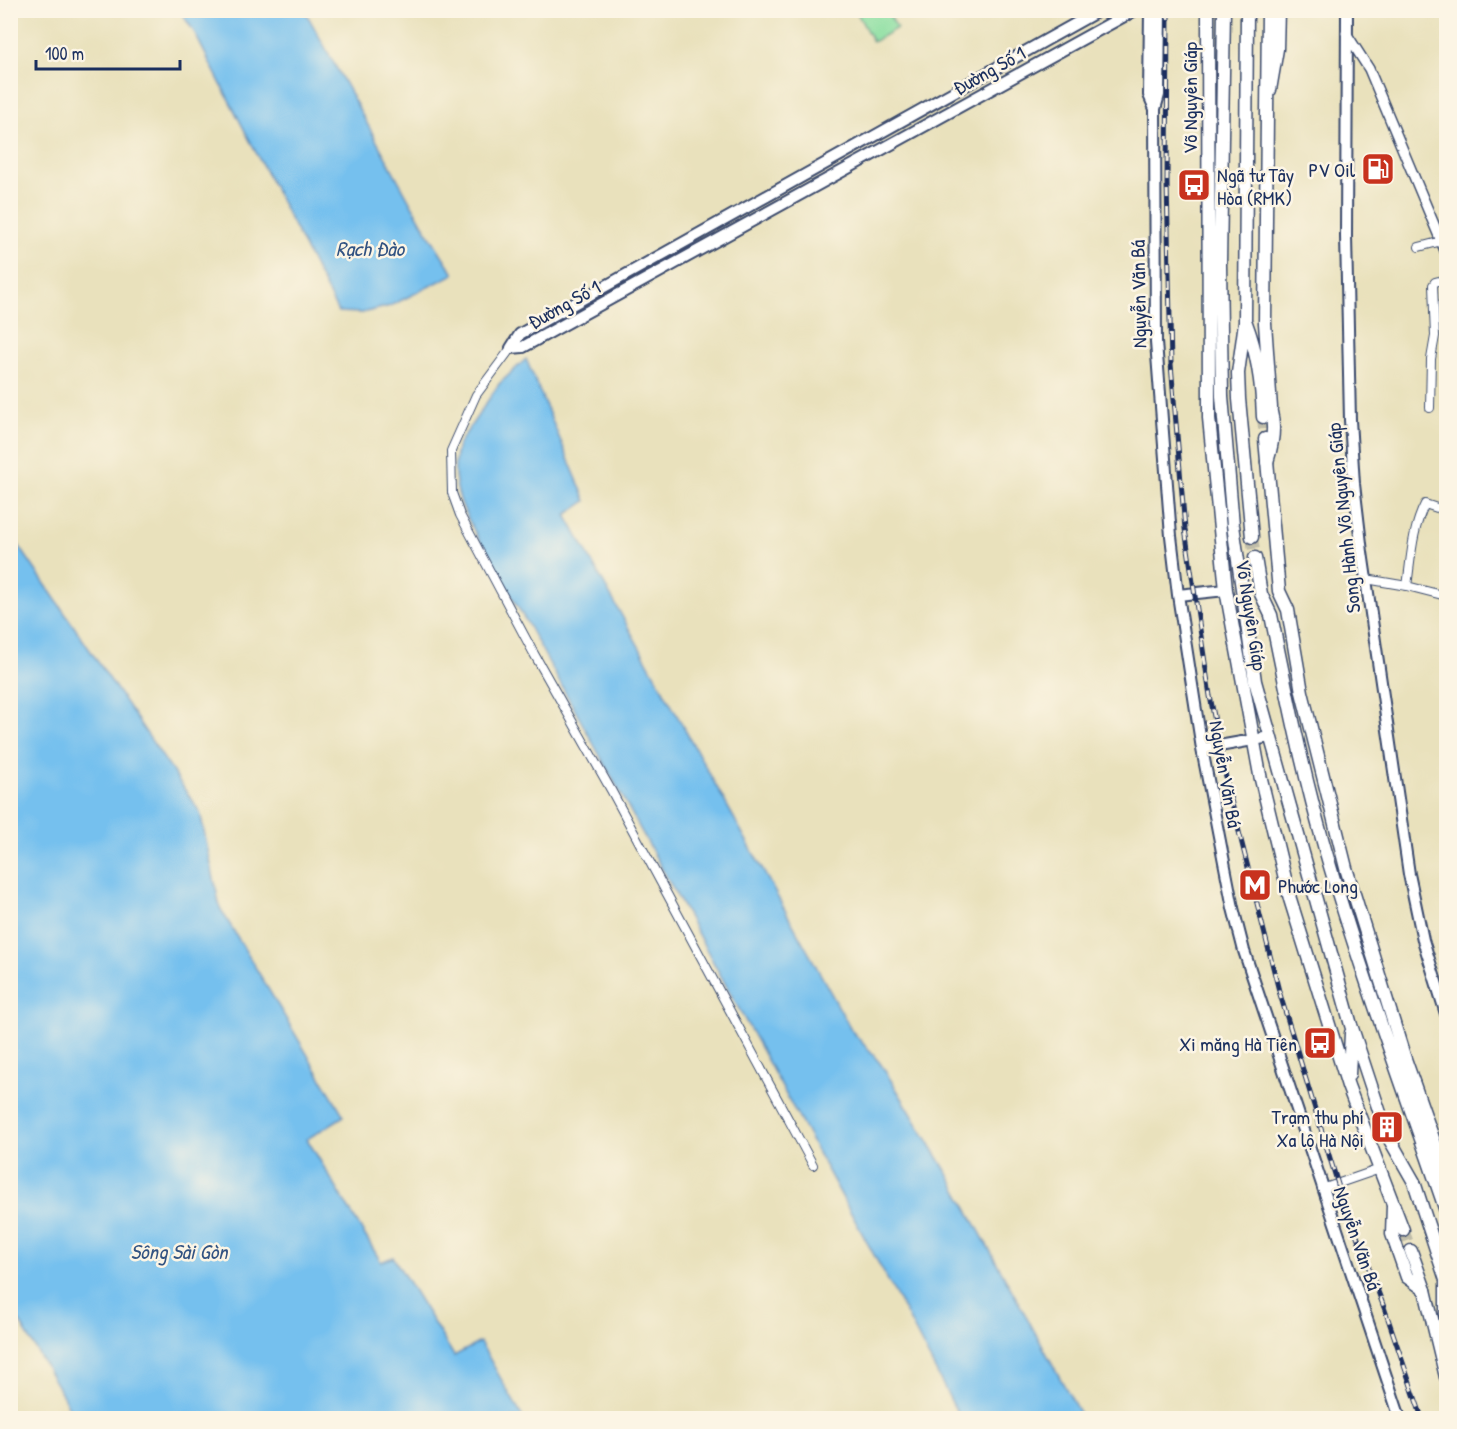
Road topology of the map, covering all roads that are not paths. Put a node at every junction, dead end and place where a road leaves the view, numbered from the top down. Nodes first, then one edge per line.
1 (1100, 10) edge
2 (1134, 10) edge
3 (1150, 10) edge
4 (1160, 10) edge
5 (1208, 10) edge
6 (1224, 10) edge
7 (1247, 10) edge
8 (1268, 10) edge
9 (1278, 10) edge
10 (1347, 10) edge
11 (1346, 33) junction
12 (1268, 97) junction
13 (1155, 109) junction
14 (1442, 241) junction
15 (1419, 247) dead end
16 (1446, 253) edge
17 (1446, 279) edge
18 (1245, 321) junction
19 (511, 348) junction
20 (1430, 408) dead end
21 (1267, 412) junction
22 (1265, 439) tunnel mouth
23 (1267, 463) junction
24 (1446, 511) edge
25 (1252, 537) tunnel mouth
26 (1255, 558) tunnel mouth
27 (1366, 579) junction
28 (1407, 586) junction
29 (1226, 590) junction
30 (1279, 591) junction
31 (1178, 595) junction
32 (1446, 596) edge
33 (1271, 615) junction
34 (1238, 662) junction
35 (1255, 681) junction
36 (1270, 737) junction
37 (1253, 739) junction
38 (1202, 749) junction
39 (1260, 775) junction
40 (1446, 1014) edge
41 (1351, 1024) junction
42 (1348, 1086) junction
43 (1381, 1116) tunnel mouth
44 (1390, 1140) tunnel mouth
45 (813, 1165) dead end
46 (1380, 1169) junction
47 (1446, 1175) edge
48 (1322, 1189) junction
49 (1393, 1204) junction
50 (1446, 1210) edge
51 (1403, 1230) tunnel mouth
52 (1411, 1251) tunnel mouth
53 (1425, 1290) junction
54 (1446, 1320) edge
55 (1446, 1375) edge
56 (1400, 1419) edge

1 - 19 main road, Đường Số 1
2 - 19 main road, Đường Số 1
3 - 13 main road, Nguyễn Văn Bá
4 - 13 main road, Nguyễn Văn Bá
5 - 29 main road, Võ Nguyên Giáp
6 - 35 main road, Võ Nguyên Giáp
7 - 18 main road, Võ Nguyên Giáp
8 - 12 main road
9 - 12 main road
10 - 11 main road, Song Hành Võ Nguyên Giáp
11 - 14 street
11 - 27 main road, Song Hành Võ Nguyên Giáp
12 - 21 main road
13 - 31 main road, Nguyễn Văn Bá
14 - 15 street
14 - 16 street
17 - 20 street
18 - 21 main road, Võ Nguyên Giáp
18 - 25 main road, Võ Nguyên Giáp
19 - 45 street
21 - 23 main road, Võ Nguyên Giáp
22 - 23 main road, Võ Nguyên Giáp
23 - 30 main road, Võ Nguyên Giáp
24 - 28 street
26 - 33 main road, Võ Nguyên Giáp
27 - 28 street
27 - 40 main road, Song Hành Võ Nguyên Giáp
28 - 32 street
29 - 31 main road
29 - 34 main road, Võ Nguyên Giáp
30 - 33 main road
30 - 47 main road, Võ Nguyên Giáp
31 - 38 main road, Nguyễn Văn Bá
33 - 50 main road, Võ Nguyên Giáp
34 - 35 main road
34 - 37 main road, Võ Nguyên Giáp
35 - 36 main road, Võ Nguyên Giáp
36 - 37 main road
36 - 39 main road
36 - 41 main road, Võ Nguyên Giáp
37 - 38 main road
37 - 39 main road, Võ Nguyên Giáp
38 - 48 main road, Nguyễn Văn Bá
39 - 42 main road, Võ Nguyên Giáp
41 - 42 main road
41 - 43 main road, Võ Nguyên Giáp
42 - 46 main road, Võ Nguyên Giáp
44 - 54 main road
46 - 48 street
46 - 49 main road, Võ Nguyên Giáp
48 - 56 main road, Nguyễn Văn Bá
49 - 51 main road, Võ Nguyên Giáp
49 - 53 main road, Võ Nguyên Giáp
52 - 53 main road
53 - 54 main road
53 - 55 main road

